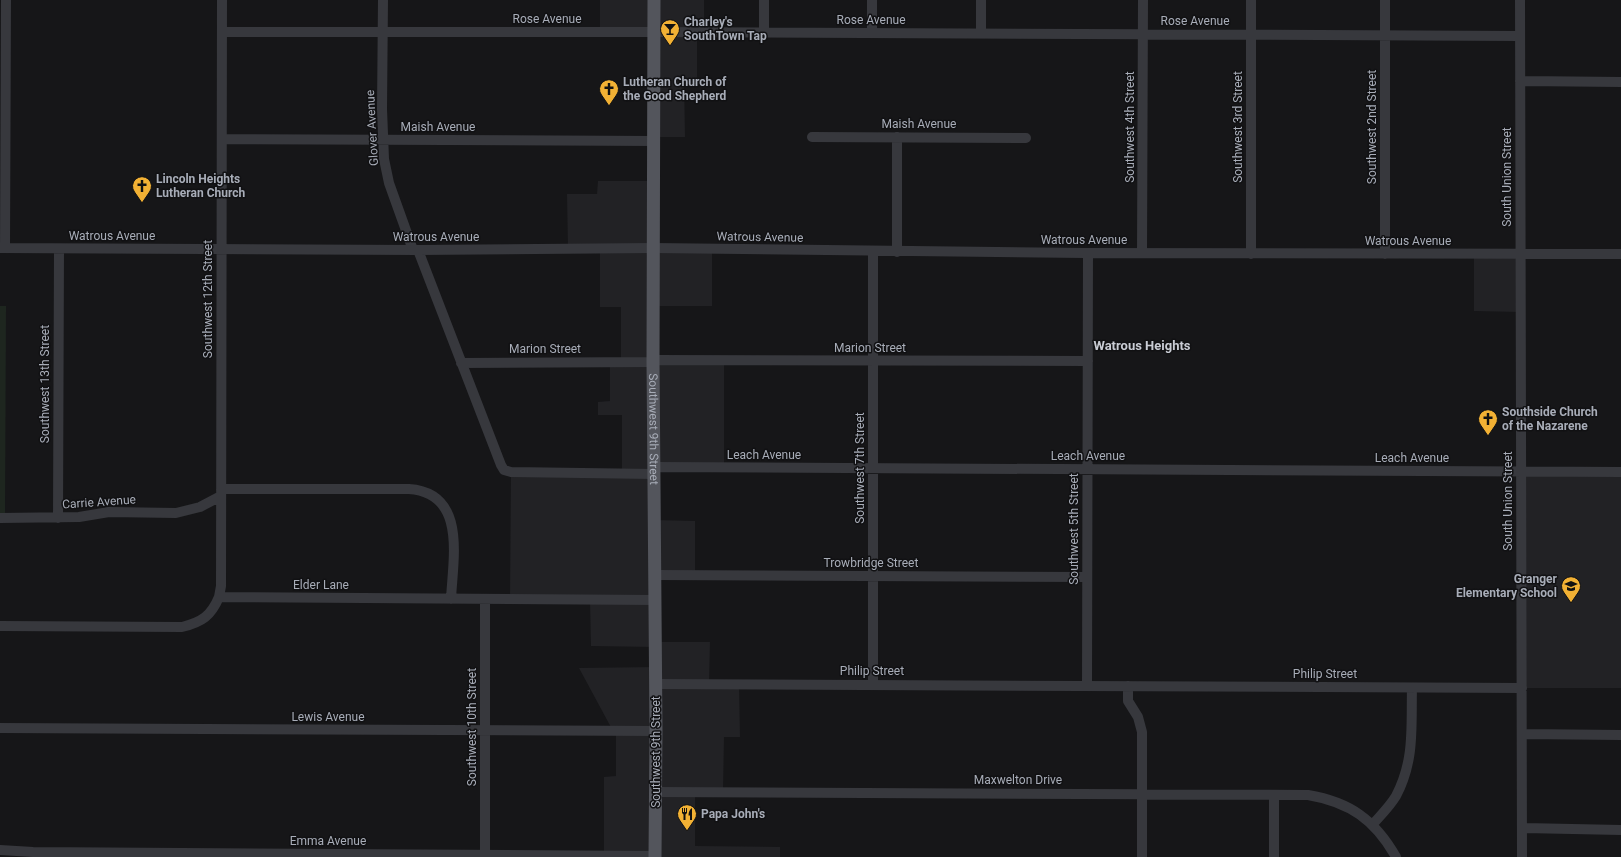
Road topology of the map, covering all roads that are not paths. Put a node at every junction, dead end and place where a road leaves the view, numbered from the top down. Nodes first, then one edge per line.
1 (6, 0) edge
2 (222, 0) edge
3 (383, 0) edge
4 (654, 0) edge
5 (764, 0) edge
6 (872, 0) edge
7 (981, 0) edge
8 (1143, 0) edge
9 (1251, 0) edge
10 (1385, 0) edge
11 (1520, 0) edge
12 (222, 32) junction
13 (383, 32) junction
14 (654, 32) junction
15 (764, 32) junction
16 (872, 33) junction
17 (981, 33) junction
18 (1143, 34) junction
19 (1251, 34) junction
20 (1385, 35) junction
21 (1520, 36) junction
22 (1520, 82) junction
23 (1621, 82) edge
24 (3, 85) edge
25 (812, 137) dead end
26 (897, 137) junction
27 (1026, 138) dead end
28 (222, 139) junction
29 (383, 140) junction
30 (654, 141) junction
31 (2, 248) edge
32 (654, 248) junction
33 (59, 249) junction
34 (221, 250) junction
35 (416, 250) junction
36 (873, 252) junction
37 (897, 252) junction
38 (1088, 253) junction
39 (1142, 253) junction
40 (1251, 254) junction
41 (1385, 254) junction
42 (1520, 254) junction
43 (1621, 254) edge
44 (653, 361) junction
45 (873, 361) junction
46 (1088, 361) junction
47 (461, 363) junction
48 (873, 468) junction
49 (654, 470) junction
50 (1088, 470) junction
51 (511, 472) joint
52 (1521, 472) junction
53 (1621, 472) edge
54 (221, 492) junction
55 (0, 518) edge
56 (58, 518) junction
57 (655, 575) junction
58 (873, 576) junction
59 (1088, 577) junction
60 (219, 598) junction
61 (452, 599) junction
62 (485, 599) junction
63 (655, 600) junction
64 (0, 626) edge
65 (656, 684) junction
66 (873, 684) junction
67 (1088, 685) junction
68 (1128, 686) junction
69 (1412, 688) junction
70 (1522, 688) junction
71 (0, 728) edge
72 (485, 731) junction
73 (656, 731) junction
74 (1522, 734) junction
75 (1621, 735) edge
76 (656, 792) junction
77 (1142, 794) junction
78 (1274, 795) junction
79 (1373, 824) junction
80 (1522, 828) junction
81 (1621, 830) edge
82 (0, 850) edge
83 (485, 855) junction
84 (655, 856) edge
85 (1142, 857) edge
86 (1274, 857) edge
87 (1396, 857) edge
88 (1522, 857) edge

1 - 24 street
2 - 12 street, Southwest 12th Street
3 - 13 street, Glover Avenue
4 - 14 main road, Southwest 9th Street
5 - 15 street
6 - 16 street
7 - 17 street
8 - 18 street, Southwest 4th Street
9 - 19 street, Southwest 3rd Street
10 - 20 street, Southwest 2nd Street
11 - 21 street, South Union Street
12 - 13 street, Rose Avenue
12 - 28 street, Southwest 12th Street
13 - 14 street, Rose Avenue
13 - 29 street, Glover Avenue
14 - 15 street, Rose Avenue
14 - 30 main road, Southwest 9th Street
15 - 16 street, Rose Avenue
16 - 17 street, Rose Avenue
17 - 18 street, Rose Avenue
18 - 19 street, Rose Avenue
18 - 39 street, Southwest 4th Street
19 - 20 street, Rose Avenue
19 - 40 street, Southwest 3rd Street
20 - 21 street, Rose Avenue
20 - 41 street, Southwest 2nd Street
21 - 22 street, South Union Street
22 - 23 street
22 - 42 street, South Union Street
24 - 31 street
25 - 26 street, Maish Avenue
26 - 27 street, Maish Avenue
26 - 37 street
28 - 29 street, Maish Avenue
28 - 34 street, Southwest 12th Street
29 - 30 street, Maish Avenue
29 - 35 street, Glover Avenue
30 - 32 main road, Southwest 9th Street
31 - 33 street, Watrous Avenue
32 - 35 street, Watrous Avenue
32 - 36 street, Watrous Avenue
32 - 44 main road, Southwest 9th Street
33 - 34 street, Watrous Avenue
33 - 56 street, Southwest 13th Street
34 - 35 street, Watrous Avenue
34 - 54 street, Southwest 12th Street
35 - 47 street, Glover Avenue
36 - 37 street, Watrous Avenue
36 - 45 street, Southwest 7th Street
37 - 38 street, Watrous Avenue
38 - 39 street, Watrous Avenue
38 - 46 street, Southwest 5th Street
39 - 40 street, Watrous Avenue
40 - 41 street, Watrous Avenue
41 - 42 street, Watrous Avenue
42 - 43 street, Watrous Avenue
42 - 52 street, South Union Street
44 - 45 street, Marion Street
44 - 47 street, Marion Street
44 - 49 main road, Southwest 9th Street
45 - 46 street, Marion Street
45 - 48 street, Southwest 7th Street
46 - 50 street, Southwest 5th Street
47 - 51 street, Glover Avenue
48 - 49 street, Leach Avenue
48 - 50 street, Leach Avenue
48 - 58 street, Southwest 7th Street
49 - 51 street, Leach Avenue
49 - 57 main road, Southwest 9th Street
50 - 52 street, Leach Avenue
50 - 59 street, Southwest 5th Street
52 - 53 street, Leach Avenue
52 - 70 street, South Union Street
54 - 56 street, Carrie Avenue
54 - 60 street, Southwest 12th Street
54 - 61 street, Carrie Avenue
55 - 56 street, Carrie Avenue
57 - 58 street, Trowbridge Street
57 - 63 main road, Southwest 9th Street
58 - 59 street, Trowbridge Street
58 - 66 street, Southwest 7th Street
59 - 67 street, Southwest 5th Street
60 - 61 street, Elder Lane
60 - 64 street
61 - 62 street, Elder Lane
62 - 63 street, Elder Lane
62 - 72 street, Southwest 10th Street
63 - 65 main road, Southwest 9th Street
65 - 66 street, Philip Street
65 - 73 main road, Southwest 9th Street
66 - 67 street, Philip Street
67 - 68 street, Philip Street
68 - 69 street, Philip Street
68 - 77 street
69 - 70 street, Philip Street
69 - 79 street
70 - 74 street, South Union Street
71 - 72 street, Lewis Avenue
72 - 73 street, Lewis Avenue
72 - 83 street, Southwest 10th Street
73 - 76 main road, Southwest 9th Street
74 - 75 street
74 - 80 street, South Union Street
76 - 77 street, Maxwelton Drive
76 - 84 main road, Southwest 9th Street
77 - 78 street, Maxwelton Drive
77 - 85 street
78 - 79 street, Maxwelton Drive
78 - 86 street
79 - 87 street
80 - 81 street
80 - 88 street, South Union Street
82 - 83 street, Emma Avenue
83 - 84 street, Emma Avenue

